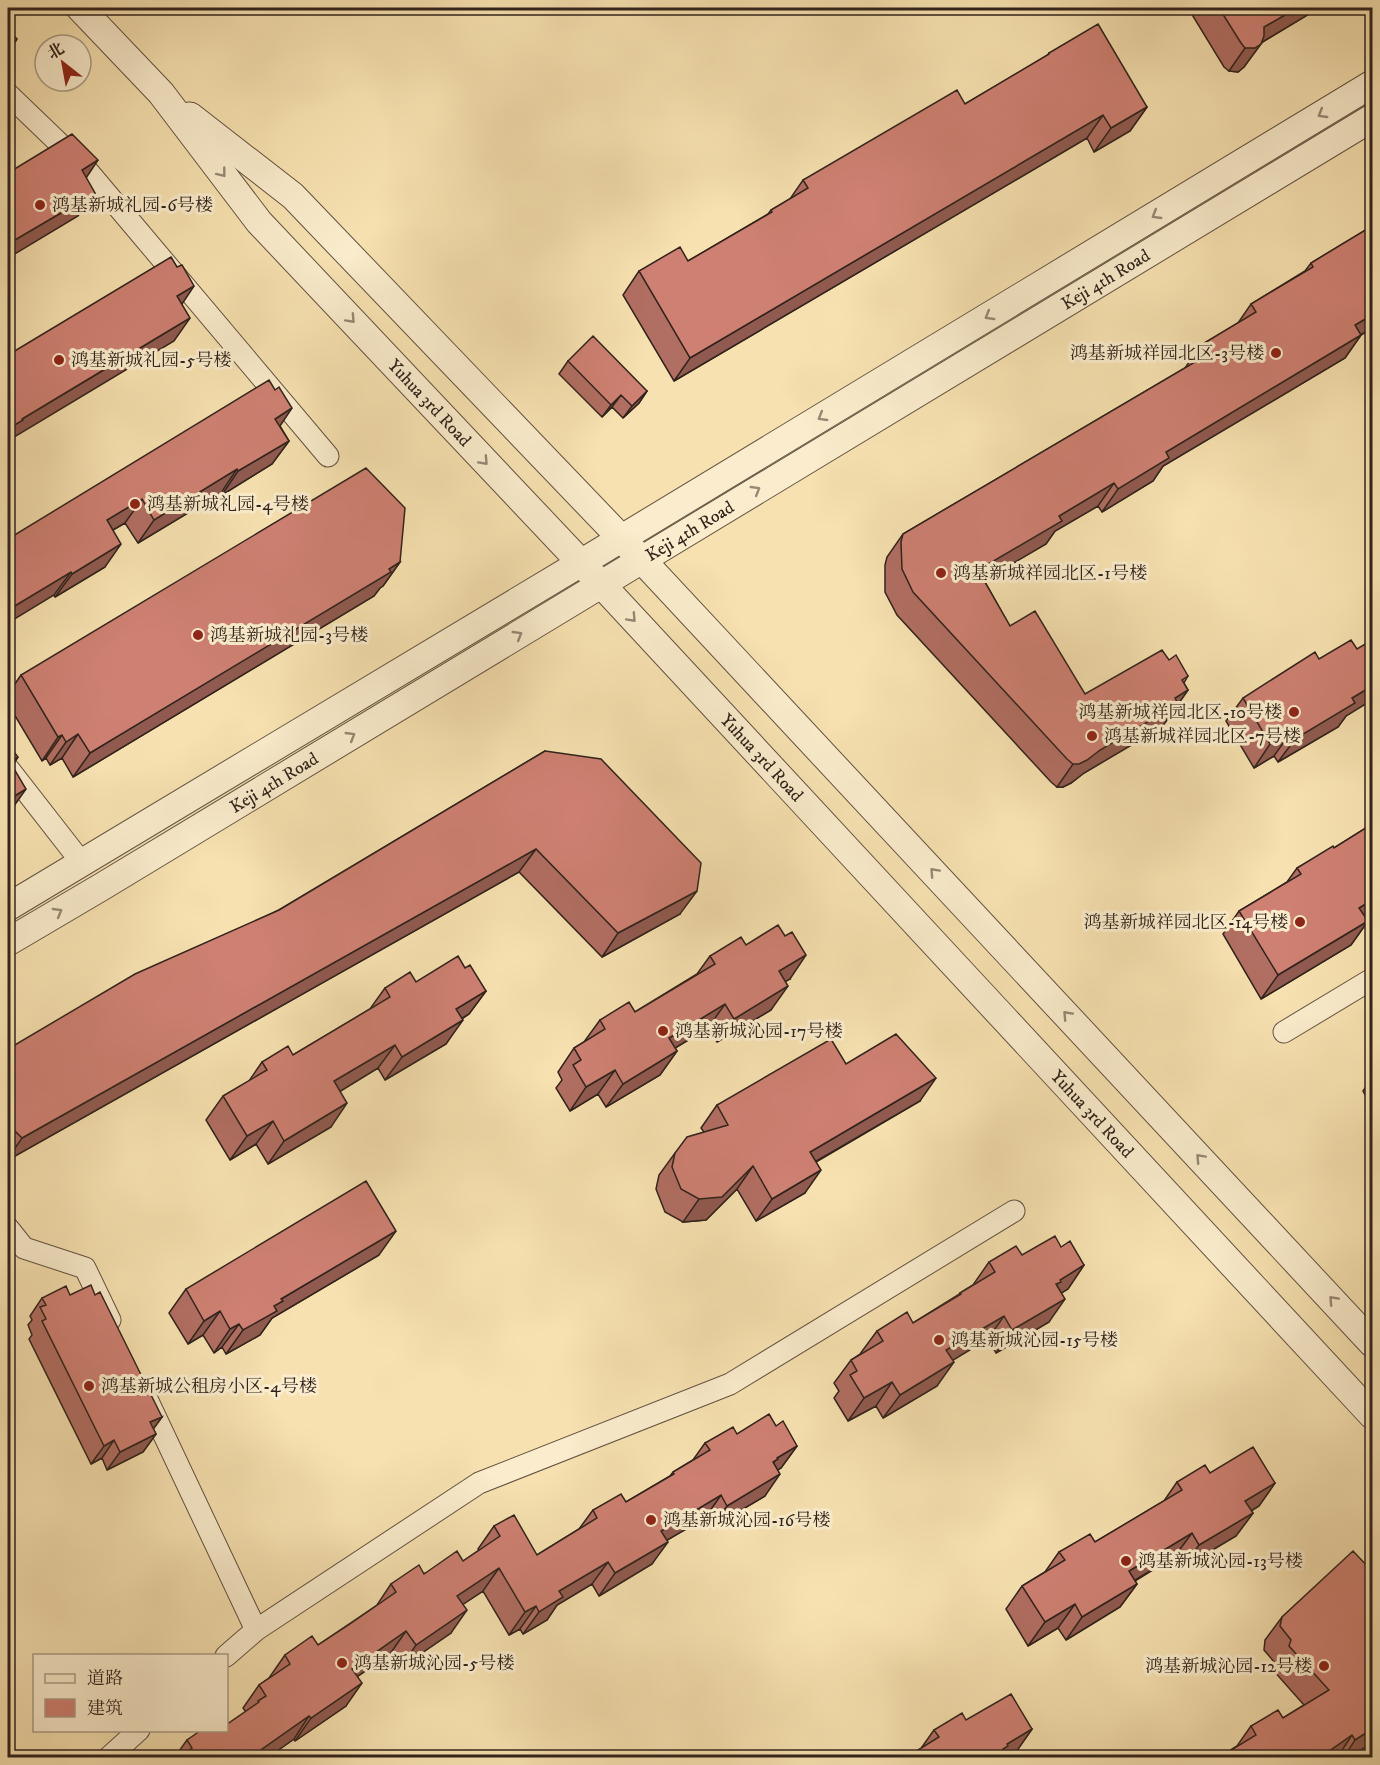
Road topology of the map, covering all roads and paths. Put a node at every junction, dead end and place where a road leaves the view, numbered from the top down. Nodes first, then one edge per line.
1 (80, 8) edge
2 (1372, 84) edge
3 (160, 93) junction
4 (8, 94) edge
5 (1372, 118) edge
6 (328, 456) dead end
7 (621, 538) junction
8 (641, 559) junction
9 (581, 563) junction
10 (601, 584) junction
11 (8, 768) edge
12 (82, 863) junction
13 (8, 907) edge
14 (8, 942) edge
15 (1372, 979) edge
16 (1284, 1032) dead end
17 (1014, 1211) dead end
18 (8, 1228) edge
19 (120, 1343) edge
20 (1372, 1343) edge
21 (135, 1375) edge
22 (1372, 1415) edge
23 (256, 1630) junction
24 (228, 1654) edge
25 (139, 1732) edge
26 (108, 1758) edge

1 - 3 street, Yuhua 3rd Road
2 -> 7 street, Keji 4th Road
3 - 7 street, Yuhua 3rd Road
3 -> 9 street, Yuhua 3rd Road
4 - 6 street
8 -> 5 street, Keji 4th Road
7 - 8 street, Yuhua 3rd Road
7 - 9 street, Keji 4th Road
8 - 10 street, Keji 4th Road
20 -> 8 street, Yuhua 3rd Road
9 - 10 street, Yuhua 3rd Road
9 - 12 street, Keji 4th Road
14 -> 10 street, Keji 4th Road
10 -> 22 street, Yuhua 3rd Road
11 - 12 street
12 - 13 street, Keji 4th Road
15 - 16 street
17 - 23 street
18 - 19 street
21 - 23 street
23 - 24 street
25 - 26 street

